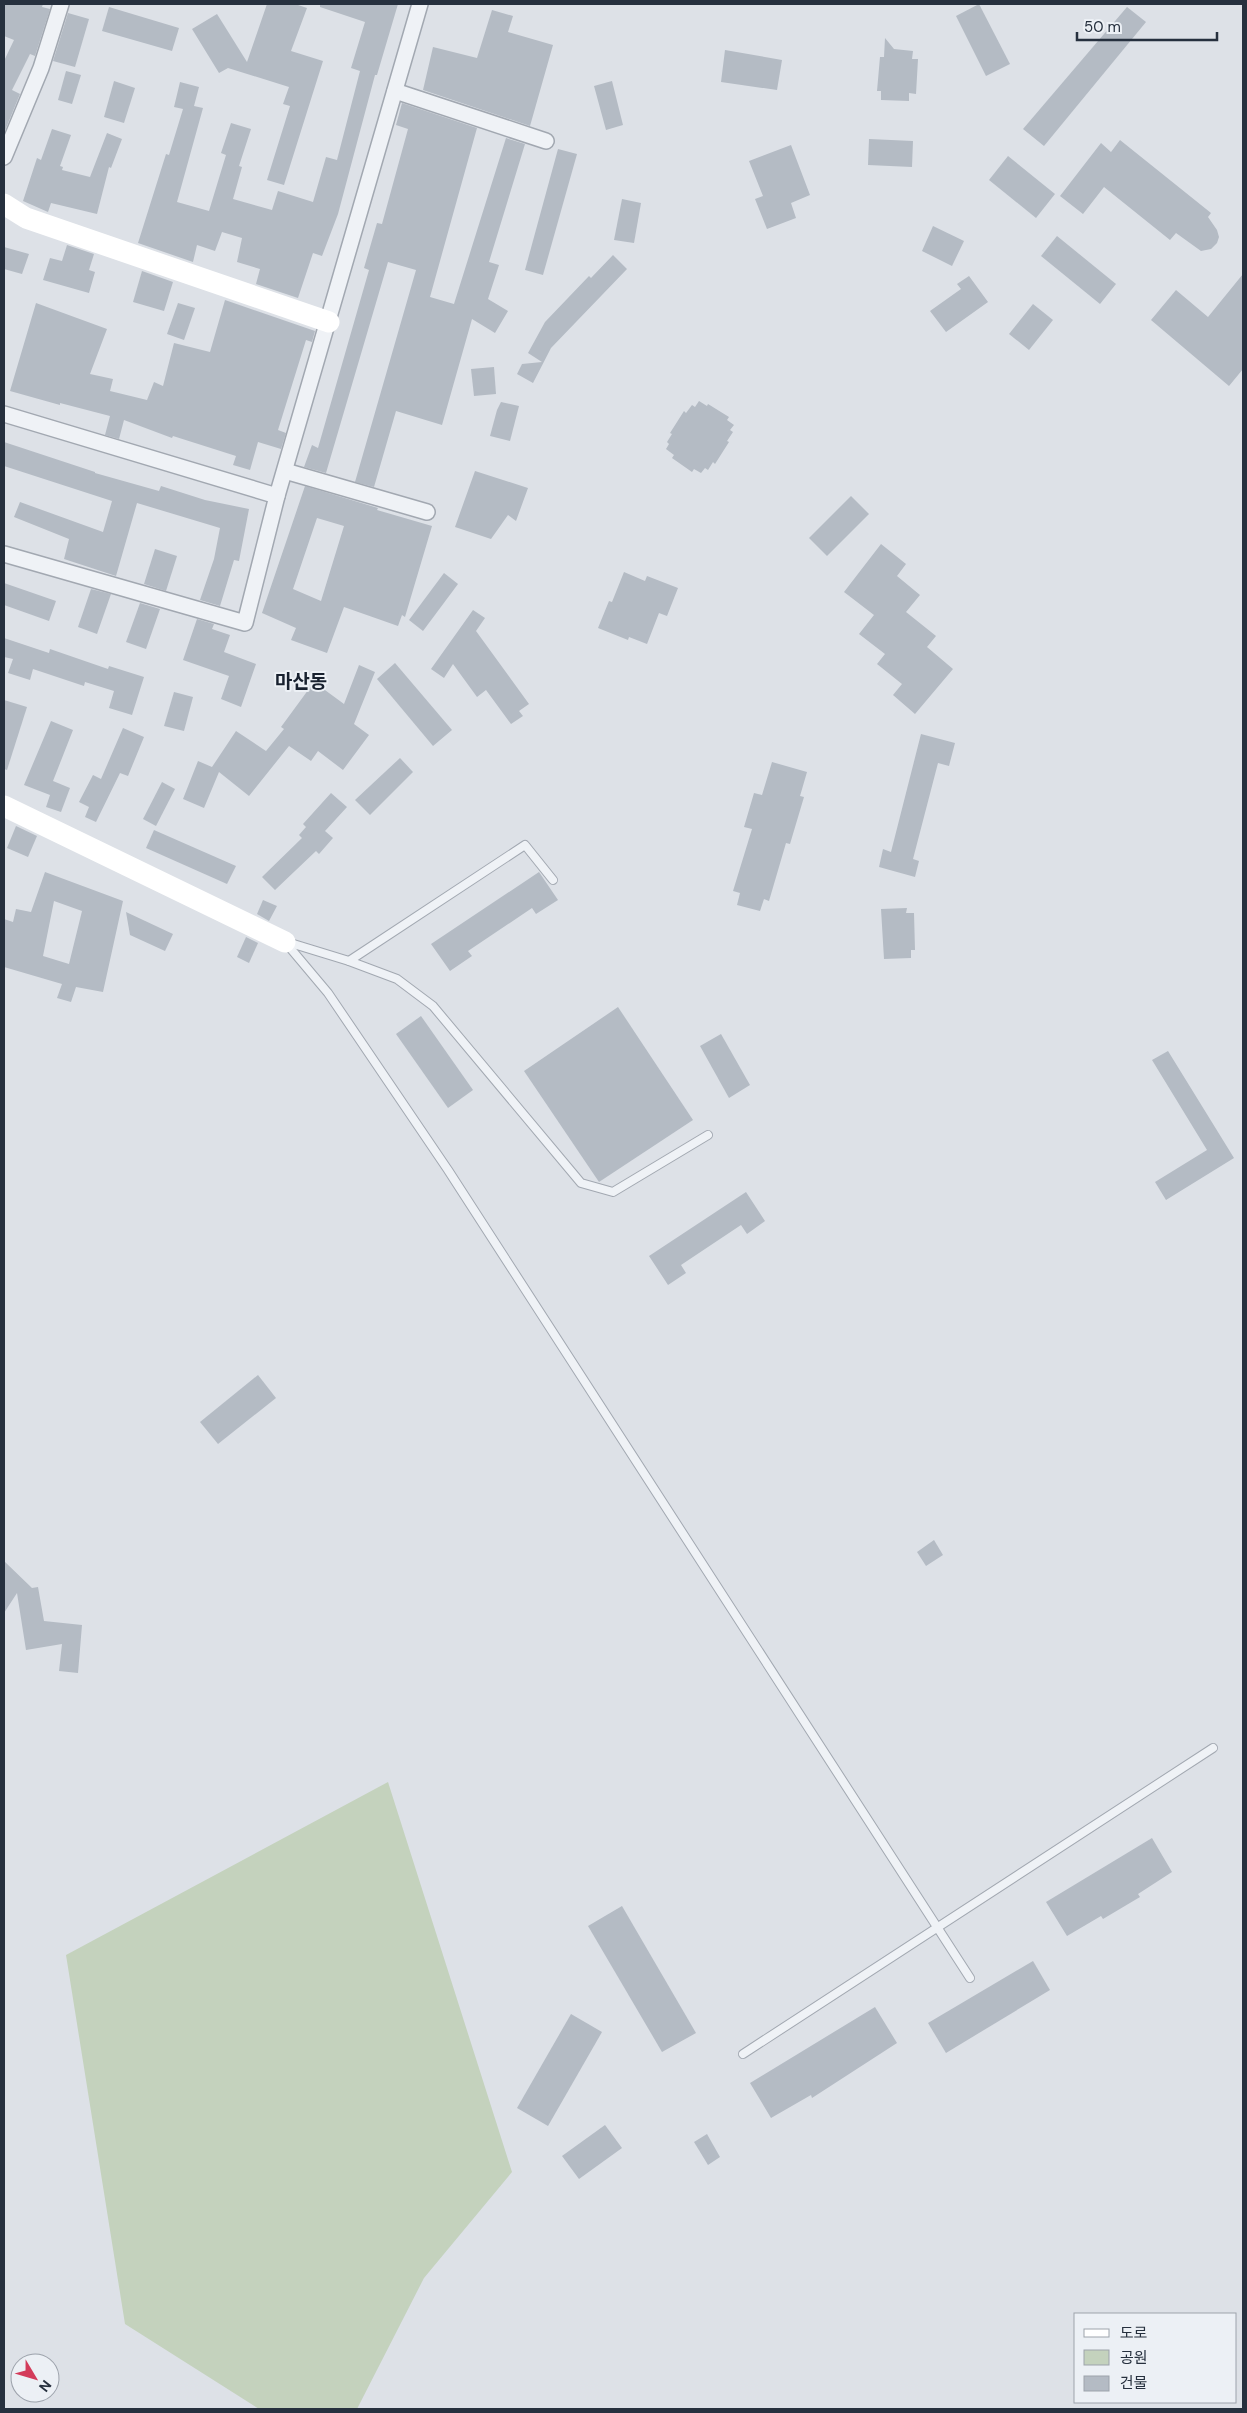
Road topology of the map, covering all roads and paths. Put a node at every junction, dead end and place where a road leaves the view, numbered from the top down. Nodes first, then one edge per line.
1 (61, 4) edge
2 (420, 4) edge
3 (395, 91) junction
4 (546, 141) dead end
5 (4, 158) edge
6 (4, 204) edge
7 (329, 322) junction
8 (4, 414) edge
9 (285, 470) junction
10 (277, 496) junction
11 (427, 512) dead end
12 (4, 554) edge
13 (4, 806) edge
14 (553, 880) dead end
15 (285, 942) junction
16 (349, 961) junction
17 (708, 1135) dead end
18 (1213, 1748) dead end
19 (938, 1928) junction
20 (970, 1978) dead end
21 (743, 2054) dead end

1 - 5 street
2 - 3 street
3 - 4 street
3 - 7 street
6 - 7 street
7 - 9 street
8 - 10 street
9 - 10 street
9 - 11 street
10 - 12 street
13 - 15 street
14 - 16 lane
15 - 16 lane
15 - 19 lane
16 - 17 lane
18 - 19 lane
19 - 20 lane
19 - 21 lane

